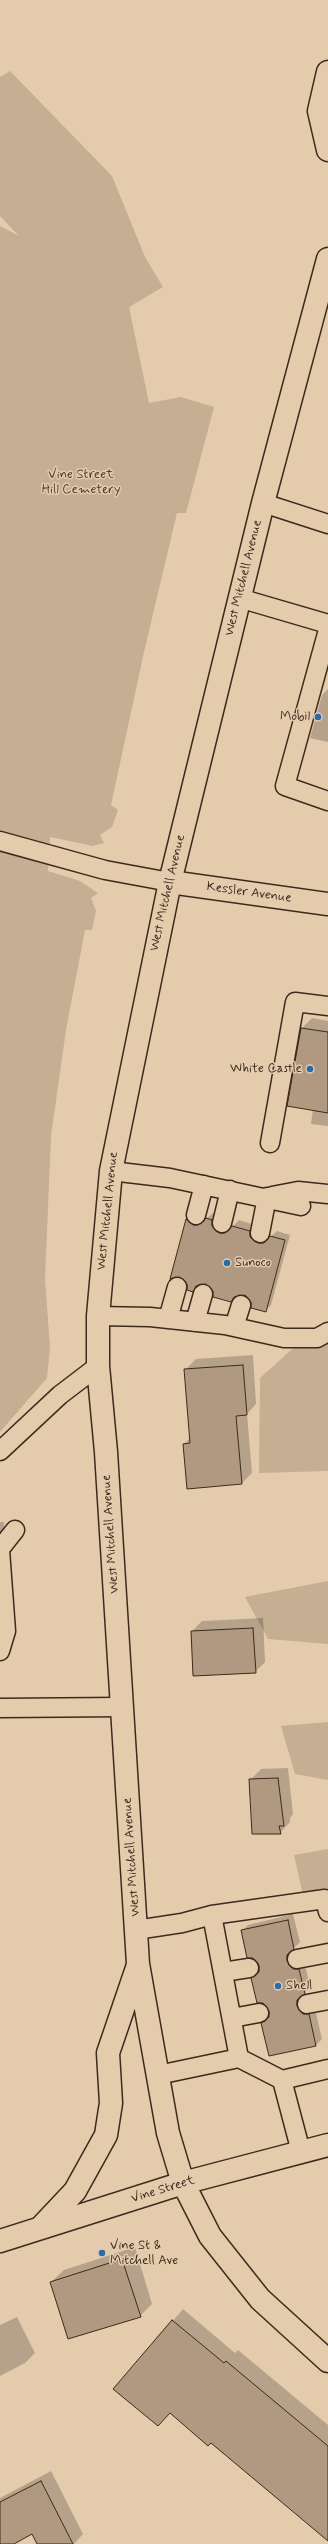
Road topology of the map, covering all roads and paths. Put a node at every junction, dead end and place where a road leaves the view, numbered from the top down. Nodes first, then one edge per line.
1 (328, 72) edge
2 (328, 150) edge
3 (328, 259) edge
4 (263, 503) junction
5 (328, 524) edge
6 (240, 598) junction
7 (328, 624) edge
8 (328, 630) edge
9 (328, 801) edge
10 (0, 842) edge
11 (170, 882) junction
12 (328, 904) edge
13 (328, 1006) edge
14 (270, 1143) dead end
15 (110, 1171) junction
16 (204, 1185) junction
17 (230, 1190) junction
18 (328, 1194) edge
19 (267, 1197) junction
20 (301, 1206) dead end
21 (196, 1215) dead end
22 (222, 1223) dead end
23 (260, 1233) dead end
24 (177, 1287) dead end
25 (203, 1294) dead end
26 (241, 1305) dead end
27 (98, 1316) junction
28 (168, 1319) junction
29 (195, 1322) junction
30 (234, 1327) junction
31 (328, 1332) edge
32 (98, 1366) junction
33 (0, 1450) edge
34 (14, 1530) dead end
35 (0, 1550) edge
36 (0, 1650) edge
37 (122, 1707) junction
38 (0, 1708) edge
39 (327, 1903) edge
40 (212, 1916) junction
41 (136, 1930) junction
42 (328, 1953) edge
43 (297, 1959) dead end
44 (138, 1964) junction
45 (249, 1968) dead end
46 (223, 1972) junction
47 (328, 2000) edge
48 (307, 2004) dead end
49 (259, 2013) dead end
50 (232, 2018) junction
51 (239, 2058) junction
52 (328, 2068) edge
53 (158, 2075) junction
54 (282, 2080) junction
55 (328, 2145) edge
56 (301, 2152) junction
57 (183, 2183) junction
58 (41, 2228) junction
59 (0, 2241) edge
60 (328, 2361) edge

1 - 2 main road
3 - 4 main road, West Mitchell Avenue
4 - 5 lane
4 - 6 main road, West Mitchell Avenue
6 - 7 lane
6 - 11 main road, West Mitchell Avenue
8 - 9 lane
10 - 11 lane
11 - 12 main road, Kessler Avenue
11 - 15 main road, West Mitchell Avenue
13 - 14 lane
15 - 16 lane
15 - 27 main road, West Mitchell Avenue
16 - 17 lane
16 - 21 lane
17 - 19 lane
17 - 22 lane
18 - 19 lane
19 - 20 lane
19 - 23 lane
24 - 28 lane
25 - 29 lane
26 - 30 lane
27 - 28 lane
27 - 32 main road, West Mitchell Avenue
28 - 29 lane
29 - 30 lane
30 - 31 lane
32 - 33 lane
32 - 37 main road, West Mitchell Avenue
34 - 35 lane
35 - 36 lane
37 - 38 lane
37 - 41 main road, West Mitchell Avenue
39 - 40 lane
40 - 41 lane
40 - 46 lane
41 - 44 main road, West Mitchell Avenue
42 - 43 lane
44 - 53 main road, West Mitchell Avenue
44 - 58 main road
45 - 46 lane
46 - 50 lane
47 - 48 lane
49 - 50 lane
50 - 51 lane
51 - 53 lane
51 - 54 lane
52 - 54 lane
53 - 57 main road, West Mitchell Avenue
54 - 56 lane
55 - 56 main road, Vine Street
56 - 57 main road, Vine Street
57 - 58 main road, Vine Street
57 - 60 main road, West Mitchell Avenue
58 - 59 main road, Vine Street

